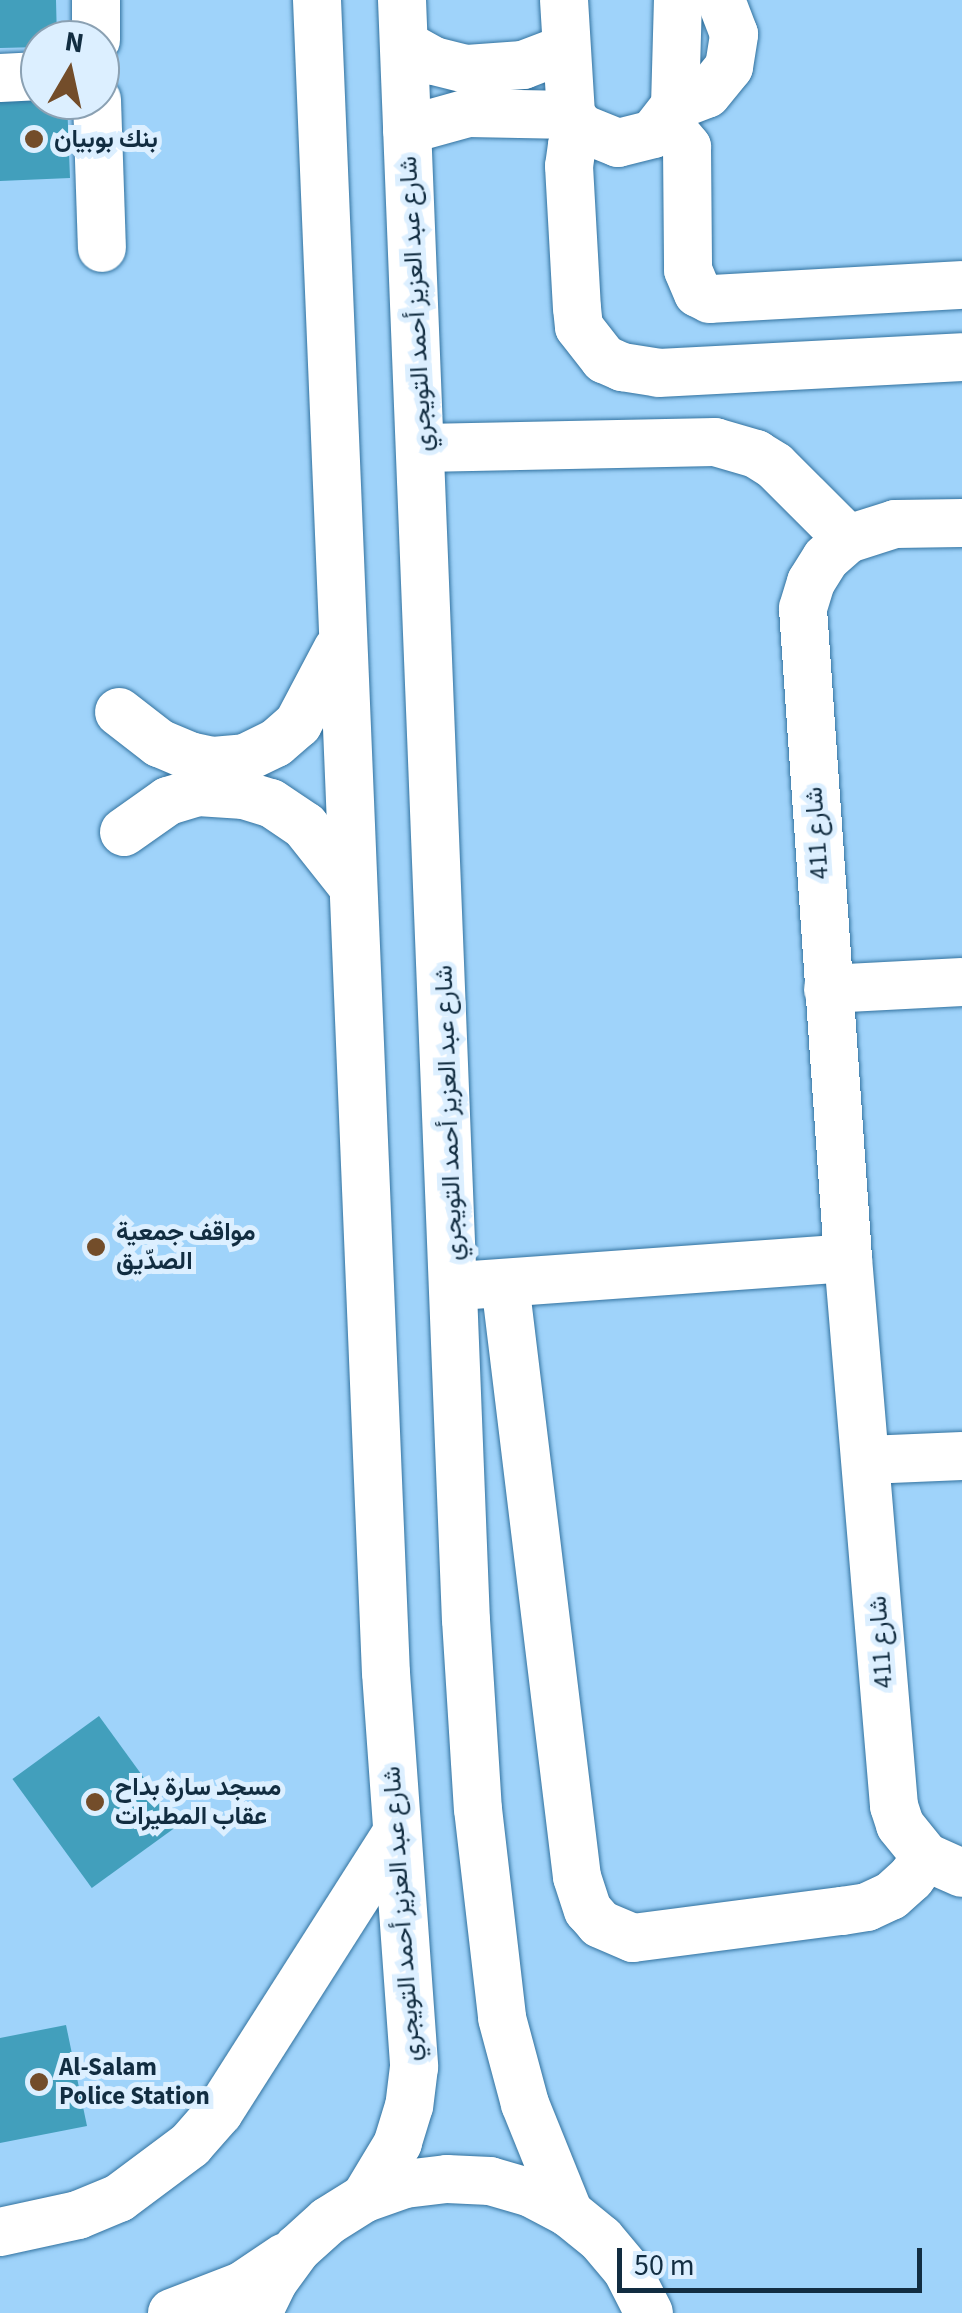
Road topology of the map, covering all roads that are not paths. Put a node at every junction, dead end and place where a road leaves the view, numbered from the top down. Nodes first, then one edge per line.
1 (316, 0) edge
2 (564, 0) edge
3 (678, 0) edge
4 (721, 0) edge
5 (404, 23) edge
6 (566, 49) junction
7 (670, 114) junction
8 (98, 120) edge
9 (576, 121) junction
10 (407, 130) junction
11 (102, 248) dead end
12 (962, 285) edge
13 (710, 299) junction
14 (962, 357) edge
15 (659, 373) junction
16 (423, 448) junction
17 (962, 523) edge
18 (848, 539) junction
19 (340, 642) junction
20 (120, 712) dead end
21 (124, 832) dead end
22 (351, 884) junction
23 (962, 982) edge
24 (828, 989) junction
25 (848, 1258) junction
26 (505, 1283) junction
27 (456, 1286) junction
28 (962, 1456) edge
29 (868, 1460) junction
30 (396, 1834) junction
31 (944, 1865) edge
32 (364, 2198) junction
33 (569, 2213) junction
34 (0, 2232) edge
35 (296, 2249) junction
36 (651, 2310) edge
37 (172, 2313) edge
38 (258, 2313) edge

1 - 19 street, شارع عبد العزيز أحمد التويجري
2 - 6 street
3 - 7 street
4 - 7 street
5 - 6 street
5 - 10 street, شارع عبد العزيز أحمد التويجري
6 - 9 street
7 - 9 street
7 - 13 street
8 - 11 street
9 - 10 street
9 - 15 street
10 - 16 street, شارع عبد العزيز أحمد التويجري
12 - 13 street
13 - 15 street
14 - 15 street
16 - 18 street
16 - 27 street, شارع عبد العزيز أحمد التويجري
17 - 18 street, شارع 411
18 - 24 street, شارع 411
19 - 20 street
19 - 22 street, شارع عبد العزيز أحمد التويجري
21 - 22 street
22 - 30 street, شارع عبد العزيز أحمد التويجري
23 - 24 street
24 - 25 street, شارع 411
25 - 26 street
25 - 29 street, شارع 411
26 - 27 street
26 - 31 street
27 - 33 street, شارع عبد العزيز أحمد التويجري
28 - 29 street
29 - 31 street, شارع 411
30 - 32 street, شارع عبد العزيز أحمد التويجري
30 - 34 street
32 - 33 street
32 - 35 street
33 - 36 street
35 - 37 street
35 - 38 street

